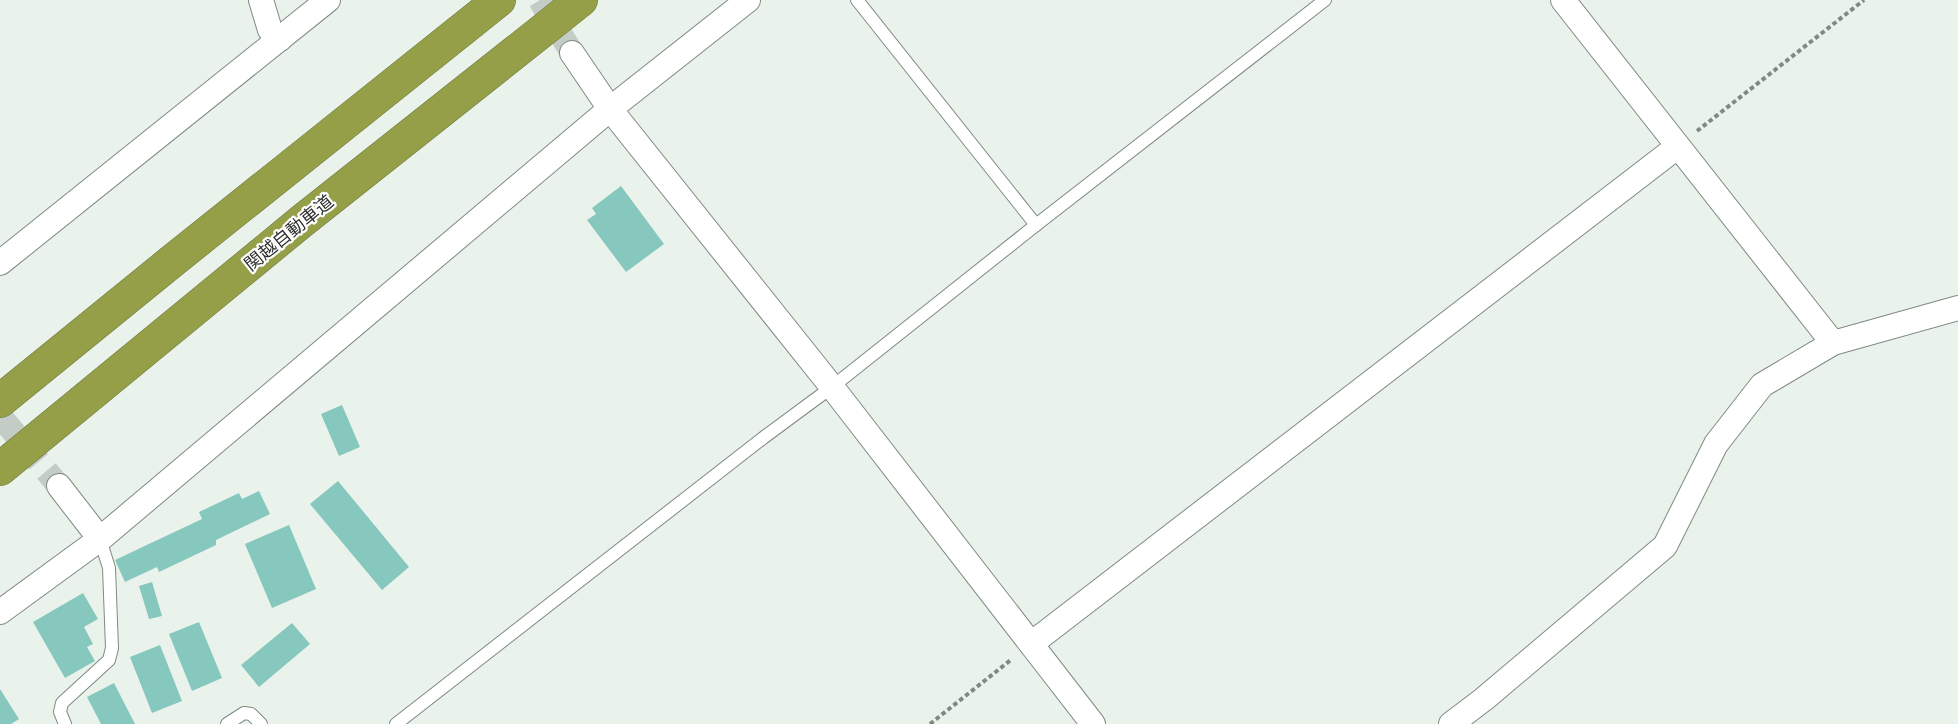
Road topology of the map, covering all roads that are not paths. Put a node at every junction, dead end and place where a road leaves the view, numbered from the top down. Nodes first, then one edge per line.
1 (261, 0) edge
2 (328, 0) edge
3 (499, 0) edge
4 (581, 0) edge
5 (748, 0) edge
6 (857, 0) edge
7 (1325, 0) edge
8 (1563, 0) edge
9 (280, 39) junction
10 (573, 53) tunnel mouth
11 (610, 109) junction
12 (1677, 147) junction
13 (1036, 225) junction
14 (0, 263) edge
15 (1958, 308) edge
16 (1833, 343) junction
17 (832, 387) junction
18 (0, 401) edge
19 (0, 469) edge
20 (59, 486) tunnel mouth
21 (100, 539) junction
22 (0, 612) edge
23 (1030, 644) junction
24 (65, 724) edge
25 (227, 724) edge
26 (261, 724) edge
27 (396, 724) edge
28 (1092, 724) edge
29 (1451, 724) edge

1 - 9 street
2 - 9 street
3 - 18 highway
4 - 19 highway, 関越自動車道
5 - 11 street
6 - 13 lane
7 - 13 lane
8 - 12 street
9 - 14 street
10 - 11 street
11 - 17 street
11 - 21 street
12 - 16 street
12 - 23 street
13 - 17 lane
15 - 16 street
16 - 29 street
17 - 23 street
17 - 27 lane
20 - 21 street
21 - 22 street
21 - 24 lane
23 - 28 street
25 - 26 lane

